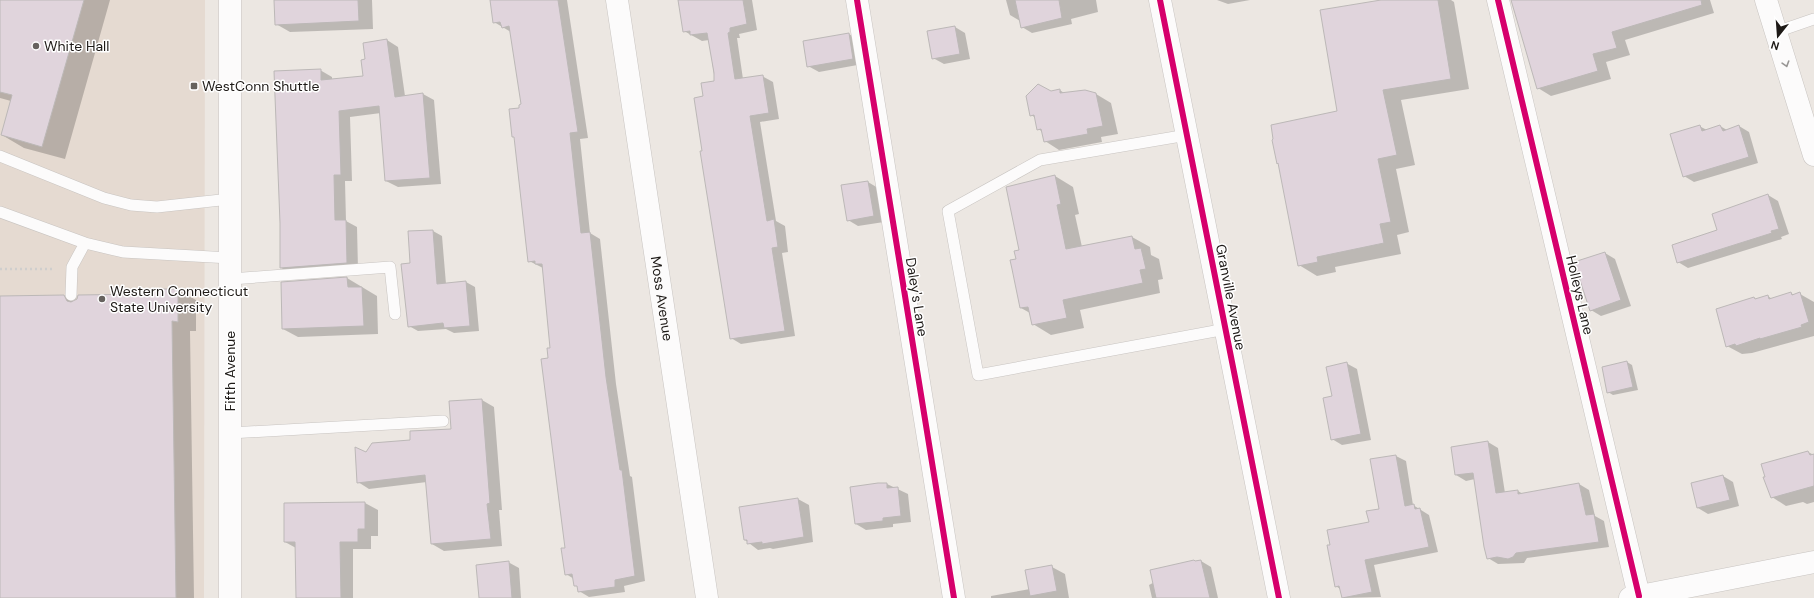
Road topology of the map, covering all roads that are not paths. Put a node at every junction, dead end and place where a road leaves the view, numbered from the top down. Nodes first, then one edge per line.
1 (230, 0) edge
2 (617, 0) edge
3 (857, 0) edge
4 (1160, 0) edge
5 (1498, 0) edge
6 (1766, 0) edge
7 (1814, 19) edge
8 (1776, 32) junction
9 (1187, 135) junction
10 (1814, 155) edge
11 (0, 156) edge
12 (230, 199) junction
13 (0, 212) edge
14 (85, 243) junction
15 (230, 269) junction
16 (71, 295) dead end
17 (395, 314) dead end
18 (1226, 329) junction
19 (443, 421) dead end
20 (230, 433) junction
21 (1814, 562) edge
22 (1635, 597) edge
23 (230, 598) edge
24 (707, 598) edge
25 (954, 598) edge
26 (1279, 598) edge

1 - 12 street, Fifth Avenue
2 - 24 street, Moss Avenue
3 - 25 street, Daley's Lane
4 - 9 street, Granville Avenue
5 - 22 street, Holleys Lane
6 - 8 street
7 - 8 lane
8 -> 10 street
9 - 18 street, Granville Avenue
9 - 18 lane
11 - 12 lane
12 - 15 street, Fifth Avenue
13 - 14 lane
14 - 15 lane
14 - 16 lane
15 - 17 lane
15 - 20 street, Fifth Avenue
18 - 26 street, Granville Avenue
19 - 20 lane
20 - 23 street, Fifth Avenue
21 - 22 street

